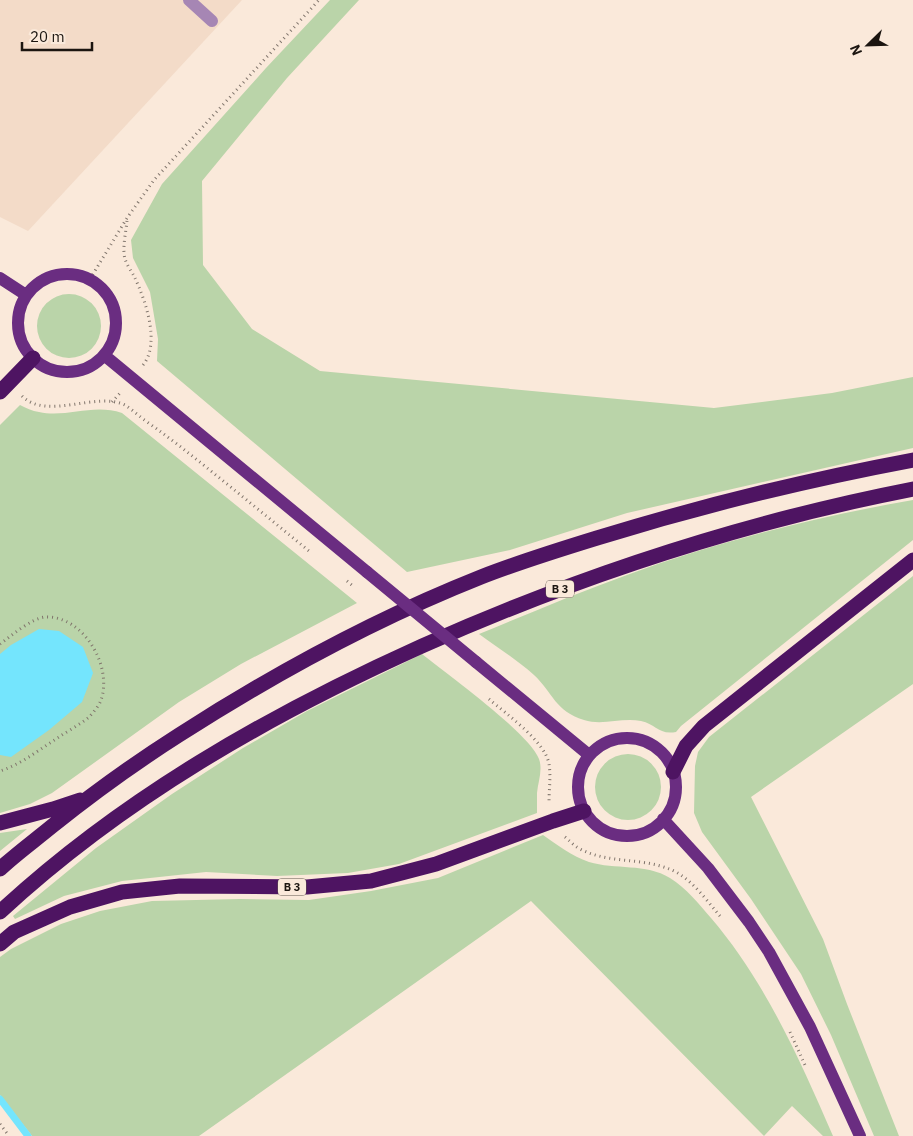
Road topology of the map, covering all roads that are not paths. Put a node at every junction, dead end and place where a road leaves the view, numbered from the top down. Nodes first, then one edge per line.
1 (189, 0) edge
2 (212, 21) dead end
3 (0, 278) edge
4 (26, 296) junction
5 (104, 355) junction
6 (33, 358) junction
7 (4, 388) edge
8 (913, 460) edge
9 (913, 488) edge
10 (913, 560) edge
11 (589, 755) junction
12 (673, 772) junction
13 (90, 796) junction
14 (584, 811) junction
15 (663, 819) junction
16 (0, 823) edge
17 (0, 869) edge
18 (0, 912) edge
19 (0, 944) edge
20 (860, 1136) edge

1 - 2 lane
3 - 4 main road
4 - 5 main road
4 - 6 main road
5 - 6 main road
5 - 11 main road, bridge
6 - 7 highway
8 - 13 highway
9 - 18 highway, B 3
10 - 12 highway
11 - 12 main road
11 - 14 main road
12 - 15 main road
13 - 16 highway
13 - 17 highway
14 - 15 main road
14 - 19 highway, B 3
15 - 20 main road

